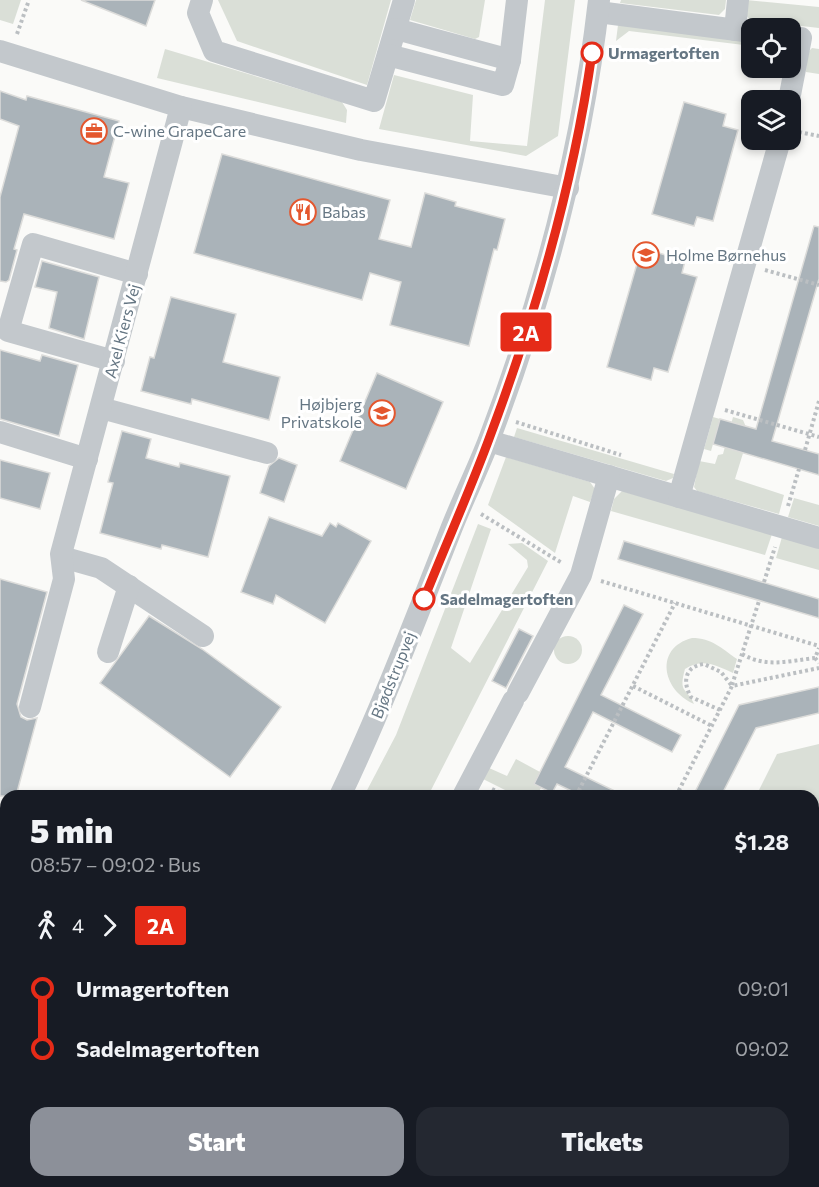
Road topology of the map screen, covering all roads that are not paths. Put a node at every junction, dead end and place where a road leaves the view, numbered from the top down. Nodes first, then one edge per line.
1 (201, 0) edge
2 (404, 0) edge
3 (517, 0) edge
4 (738, 0) edge
5 (598, 6) edge
6 (741, 19) edge
7 (396, 29) junction
8 (741, 31) edge
9 (803, 38) edge
10 (5, 53) edge
11 (388, 55) junction
12 (510, 60) junction
13 (791, 90) edge
14 (181, 107) junction
15 (777, 150) edge
16 (568, 188) junction
17 (137, 274) junction
18 (114, 361) junction
19 (101, 408) junction
20 (0, 432) edge
21 (489, 441) junction
22 (267, 453) dead end
23 (87, 459) junction
24 (609, 476) junction
25 (680, 497) junction
26 (819, 538) edge
27 (61, 555) junction
28 (129, 586) junction
29 (203, 636) dead end
30 (108, 652) dead end
31 (30, 707) dead end
32 (343, 790) edge
33 (467, 790) edge

1 - 11 street
2 - 7 street
3 - 12 street
4 - 6 street
5 - 8 street
5 - 16 street, Bjødstrupvej
7 - 11 street
7 - 12 street
9 - 13 street
10 - 14 street
11 - 12 street
14 - 16 street
14 - 17 street, Axel Kiers Vej
15 - 25 street
16 - 21 street, Bjødstrupvej
17 - 18 street, Axel Kiers Vej
17 - 18 street
18 - 19 street, Axel Kiers Vej
19 - 22 street
19 - 23 street, Axel Kiers Vej
20 - 23 street
21 - 24 street
21 - 32 street, Bjødstrupvej
23 - 27 street, Axel Kiers Vej
24 - 25 street
24 - 33 street
25 - 26 street
27 - 28 street
27 - 31 street, Axel Kiers Vej
28 - 29 street
28 - 30 street

